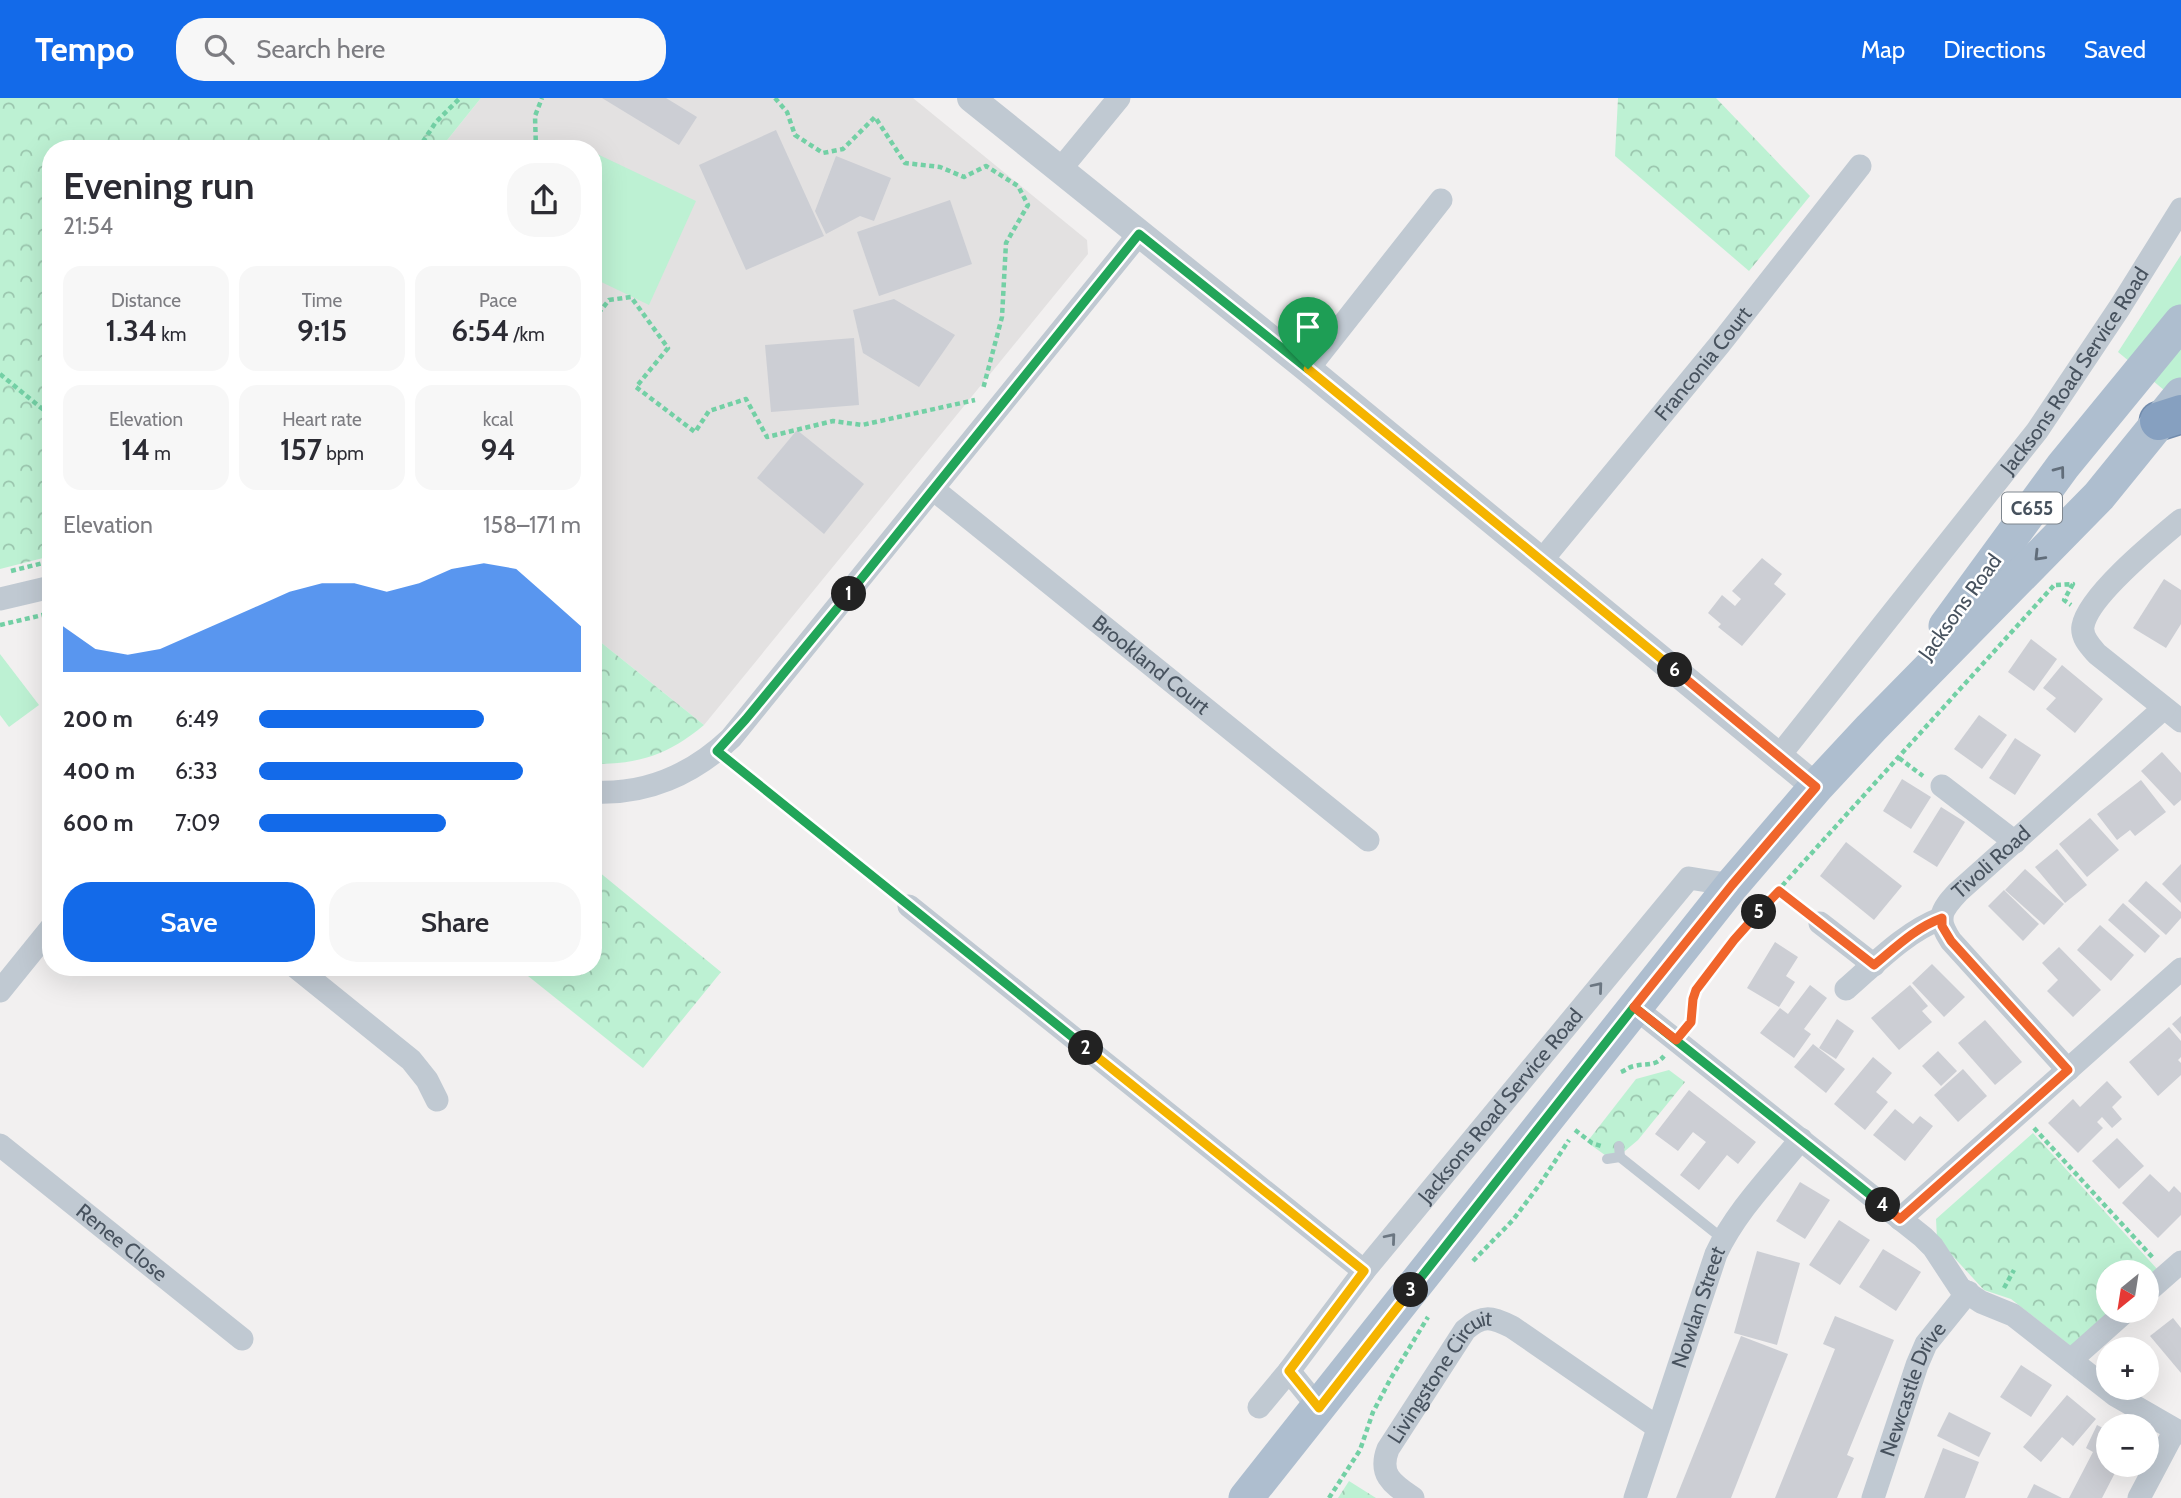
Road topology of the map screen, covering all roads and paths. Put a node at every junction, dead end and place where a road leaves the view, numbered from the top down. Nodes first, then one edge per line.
1 (460, 98) edge
2 (542, 98) edge
3 (775, 98) edge
4 (971, 98) edge
5 (1119, 98) edge
6 (424, 140) edge
7 (536, 140) edge
8 (1860, 166) dead end
9 (1059, 171) junction
10 (1441, 200) dead end
11 (2181, 209) edge
12 (1139, 234) junction
13 (602, 308) edge
14 (2177, 336) edge
15 (1308, 369) junction
16 (0, 374) edge
17 (42, 409) edge
18 (2174, 410) edge
19 (933, 489) junction
20 (2181, 520) edge
21 (1542, 560) junction
22 (42, 563) edge
23 (0, 573) edge
24 (2063, 575) dead end
25 (42, 589) edge
26 (0, 599) edge
27 (42, 615) edge
28 (0, 625) edge
29 (2172, 715) edge
30 (1871, 728) junction
31 (717, 751) junction
32 (1779, 756) junction
33 (1899, 758) junction
34 (1934, 782) joint
35 (1816, 787) junction
36 (602, 792) edge
37 (1368, 840) dead end
38 (2015, 842) junction
39 (1732, 885) junction
40 (1779, 891) junction
41 (909, 906) joint
42 (1942, 918) junction
43 (1820, 923) joint
44 (42, 939) edge
45 (1874, 965) junction
46 (2181, 969) edge
47 (307, 976) edge
48 (1846, 989) dead end
49 (0, 991) edge
50 (1634, 1007) junction
51 (1676, 1040) junction
52 (2068, 1070) junction
53 (1616, 1078) dead end
54 (437, 1100) dead end
55 (2020, 1112) junction
56 (1582, 1121) dead end
57 (1801, 1139) junction
58 (0, 1145) edge
59 (1607, 1159) dead end
60 (1900, 1219) junction
61 (1723, 1239) junction
62 (1466, 1268) dead end
63 (2174, 1268) edge
64 (1364, 1271) junction
65 (2160, 1280) edge
66 (1968, 1292) junction
67 (1432, 1313) dead end
68 (2113, 1323) edge
69 (242, 1339) dead end
70 (2071, 1360) junction
71 (1289, 1371) junction
72 (1259, 1407) dead end
73 (1319, 1408) junction
74 (1657, 1427) junction
75 (2178, 1432) edge
76 (1246, 1498) edge
77 (1329, 1498) edge
78 (1413, 1498) edge
79 (1635, 1498) edge
80 (1873, 1498) edge
81 (2139, 1498) edge

1 - 6 path
2 - 7 path
3 - 13 path
4 - 9 street
5 - 9 street
8 - 21 street, Franconia Court
9 - 12 street
10 - 15 street
11 - 32 street, Jacksons Road Service Road
12 - 15 street
12 - 19 street
30 -> 14 main road, Jacksons Road / C655
15 - 21 street
16 - 17 path
18 -> 30 main road, Jacksons Road / C655
19 - 31 street
19 - 37 street, Brookland Court
20 - 29 street
21 - 32 street
22 - 23 path
24 - 33 path
25 - 26 street
27 - 28 path
29 - 38 street, Tivoli Road
30 - 35 main road, Jacksons Road / C655
31 - 36 street
31 - 41 path
32 - 35 street
33 - 34 path
33 - 40 path
34 - 38 street
35 - 39 main road, Jacksons Road / C655
38 - 42 street, Tivoli Road
39 - 50 main road, Jacksons Road / C655
64 -> 39 street, Jacksons Road Service Road
40 - 43 path
40 - 51 path
41 - 64 street
42 - 45 street
42 - 52 street, Tivoli Road
43 - 45 street
44 - 49 street
45 - 48 street
46 - 52 street
47 - 54 street
50 - 51 street
50 - 73 main road, Jacksons Road / C655
51 - 53 path
51 - 57 street
52 - 55 street
55 - 60 street
55 - 63 path
56 - 62 path
57 - 60 street
57 - 61 street, Nowlan Street
58 - 69 street, Renee Close
59 - 61 lane
60 - 66 street
61 - 74 street, Nowlan Street
63 - 65 street
64 - 71 street, Jacksons Road Service Road
66 - 70 street
66 - 80 street, Newcastle Drive
67 - 77 path
68 - 70 street
70 - 75 street
71 - 72 street, Jacksons Road Service Road
71 - 73 street
73 - 76 main road, Jacksons Road / C655
74 - 78 street, Livingstone Circuit
74 - 79 street, Nowlan Street
75 - 81 street

